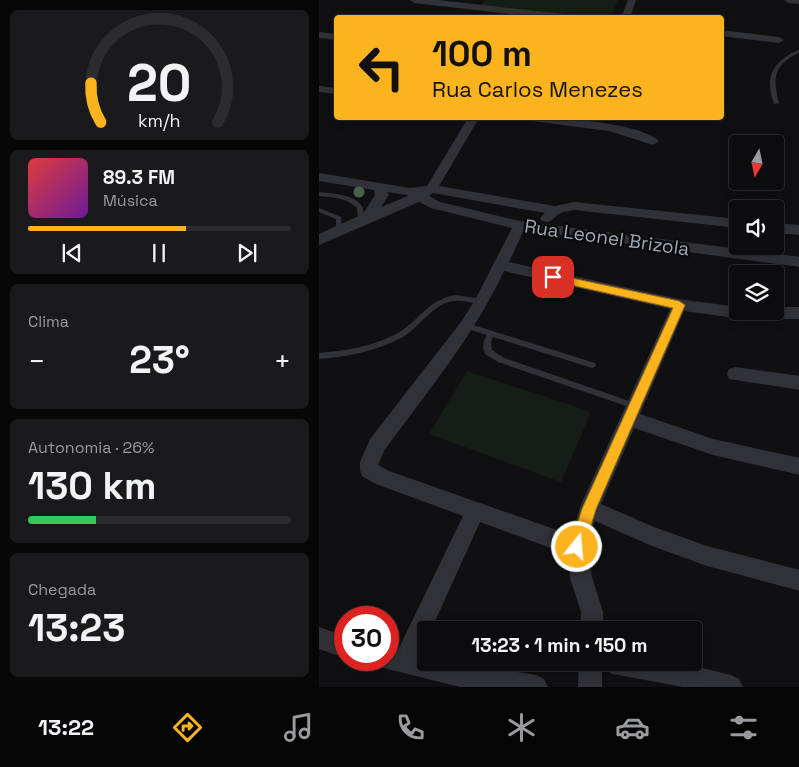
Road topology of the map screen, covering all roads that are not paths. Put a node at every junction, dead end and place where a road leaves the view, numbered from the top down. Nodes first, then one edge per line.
1 (414, 0) edge
2 (632, 0) edge
3 (788, 0) edge
4 (799, 1) edge
5 (455, 2) edge
6 (535, 15) edge
7 (626, 15) edge
8 (724, 33) edge
9 (319, 35) edge
10 (334, 37) edge
11 (779, 40) dead end
12 (799, 50) edge
13 (319, 89) edge
14 (334, 91) edge
15 (776, 103) dead end
16 (472, 120) edge
17 (548, 120) edge
18 (653, 141) dead end
19 (319, 177) edge
20 (379, 187) junction
21 (431, 188) junction
22 (319, 194) edge
23 (414, 195) junction
24 (319, 210) edge
25 (555, 210) junction
26 (365, 219) junction
27 (729, 223) edge
28 (520, 225) junction
29 (537, 228) junction
30 (784, 229) edge
31 (799, 230) edge
32 (339, 231) junction
33 (319, 240) edge
34 (799, 262) edge
35 (499, 265) junction
36 (482, 302) junction
37 (679, 305) junction
38 (799, 313) edge
39 (467, 326) junction
40 (492, 333) junction
41 (319, 356) edge
42 (592, 365) dead end
43 (735, 374) dead end
44 (799, 383) edge
45 (632, 412) junction
46 (799, 467) edge
47 (589, 509) junction
48 (476, 510) junction
49 (577, 547) junction
50 (799, 581) edge
51 (592, 621) edge
52 (319, 638) edge
53 (334, 643) edge
54 (399, 655) edge
55 (399, 662) edge
56 (591, 671) edge
57 (662, 671) edge
58 (536, 687) edge
59 (590, 687) edge
60 (731, 687) edge

1 - 5 street
2 - 7 street
3 - 4 street
5 - 6 street
8 - 11 street
9 - 10 street
12 - 15 lane
13 - 14 street
16 - 21 street
17 - 18 street
19 - 20 street, Rua Leonel Brizola
20 - 23 street, Rua Leonel Brizola
20 - 26 street
21 - 23 street
21 - 25 street
22 - 26 lane
23 - 26 street
23 - 28 street, Rua Leonel Brizola
24 - 32 lane
25 - 27 street
25 - 29 street
26 - 32 street
28 - 29 street, Rua Leonel Brizola
28 - 35 street
29 - 34 street, Rua Leonel Brizola
30 - 31 street
32 - 33 street
35 - 36 street
35 - 37 street
36 - 39 street
36 - 41 lane
37 - 38 street
37 - 45 street
39 - 40 lane
39 - 48 street
40 - 42 lane
40 - 45 lane
43 - 44 street
45 - 46 street
45 - 47 street
47 - 49 street
47 - 50 street
48 - 49 street
48 - 54 street
49 - 51 street
52 - 53 street
55 - 58 street
56 - 59 street
57 - 60 street

